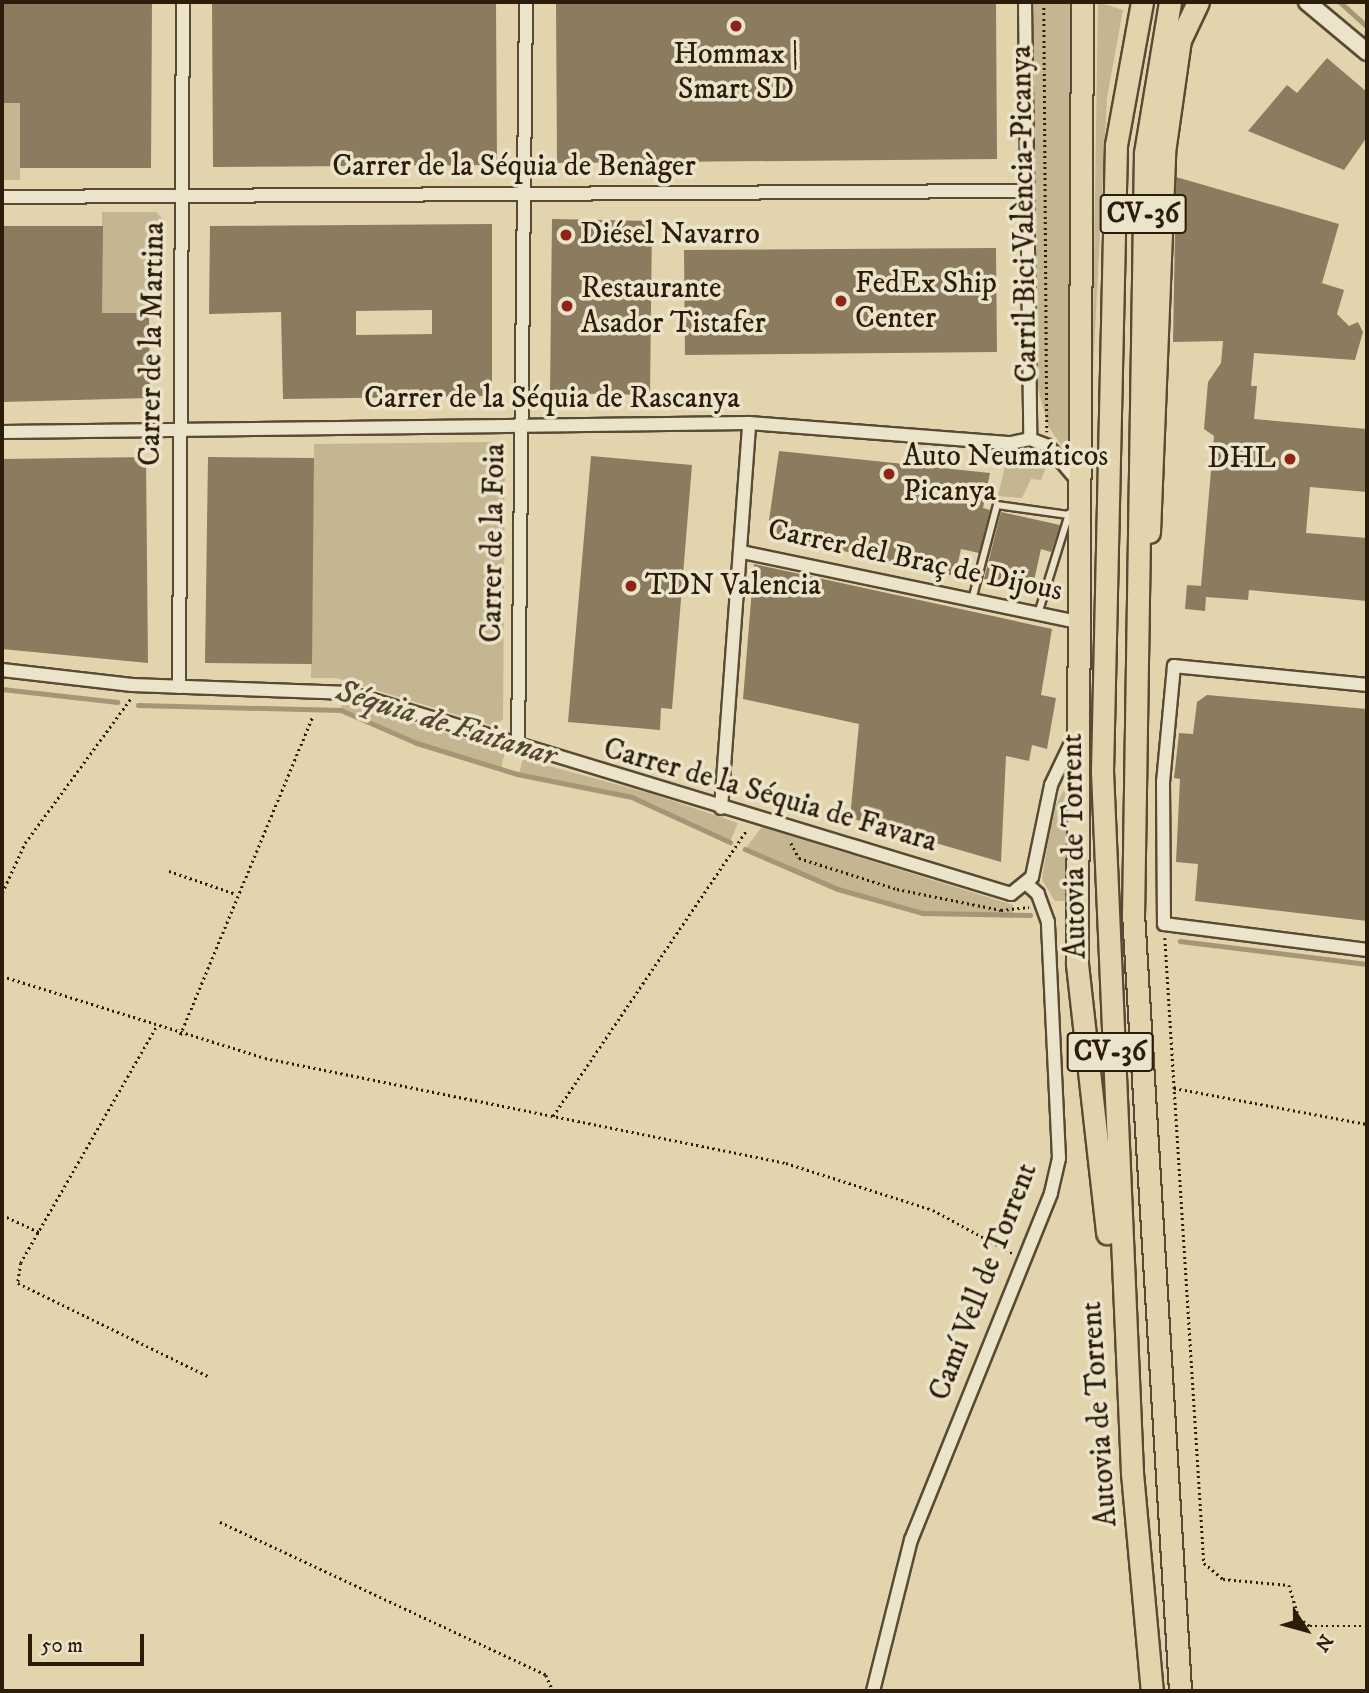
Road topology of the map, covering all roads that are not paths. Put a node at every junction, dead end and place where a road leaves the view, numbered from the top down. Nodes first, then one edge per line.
1 (183, 2) edge
2 (526, 2) edge
3 (1025, 2) edge
4 (1082, 2) edge
5 (1142, 2) edge
6 (1170, 2) edge
7 (1198, 2) edge
8 (1307, 2) edge
9 (1367, 52) edge
10 (1027, 191) junction
11 (525, 193) junction
12 (180, 195) junction
13 (2, 197) edge
14 (749, 424) junction
15 (522, 426) junction
16 (177, 428) junction
17 (2, 432) edge
18 (1030, 439) junction
19 (1082, 488) junction
20 (1068, 515) junction
21 (742, 552) junction
22 (972, 600) junction
23 (1038, 614) junction
24 (1076, 622) junction
25 (2, 670) edge
26 (1367, 685) edge
27 (178, 687) junction
28 (1078, 729) junction
29 (1134, 747) junction
30 (518, 749) junction
31 (721, 808) junction
32 (1027, 884) junction
33 (1367, 950) edge
34 (1132, 1473) junction
35 (873, 1691) edge
36 (1152, 1691) edge
37 (1180, 1691) edge

1 - 12 street, Carrer de la Martina
2 - 11 street, Carrer de la Foia
3 - 10 street
4 - 19 highway
5 - 34 highway, Autovia de Torrent / CV-36
6 - 29 highway, Autovia de Torrent / CV-36
7 - 29 highway
8 - 9 street
10 - 11 street, Carrer de la Séquia de Benàger
10 - 18 street
11 - 12 street, Carrer de la Séquia de Benàger
11 - 15 street, Carrer de la Foia
12 - 13 street, Carrer de la Séquia de Benàger
12 - 16 street, Carrer de la Martina
14 - 15 street, Carrer de la Séquia de Rascanya
14 - 18 street, Carrer de la Séquia de Rascanya
14 - 21 street
15 - 16 street, Carrer de la Séquia de Rascanya
15 - 30 street, Carrer de la Foia
16 - 17 street, Carrer de la Séquia de Rascanya
16 - 27 street, Carrer de la Martina
18 - 19 street
19 - 20 lane
19 - 24 highway
20 - 22 lane
20 - 23 lane
21 - 22 street, Carrer del Braç de Dijous
21 - 31 street
22 - 23 street, Carrer del Braç de Dijous
23 - 24 street, Carrer del Braç de Dijous
24 - 28 highway
25 - 27 street, Carrer de la Séquia de Favara
26 - 33 street
27 - 30 street, Carrer de la Séquia de Favara
28 - 32 street
28 - 34 highway
29 - 37 highway, Autovia de Torrent / CV-36
30 - 31 street, Carrer de la Séquia de Favara
31 - 32 street, Carrer de la Séquia de Favara
32 - 35 street, Camí Vell de Torrent
34 - 36 highway, Autovia de Torrent / CV-36

